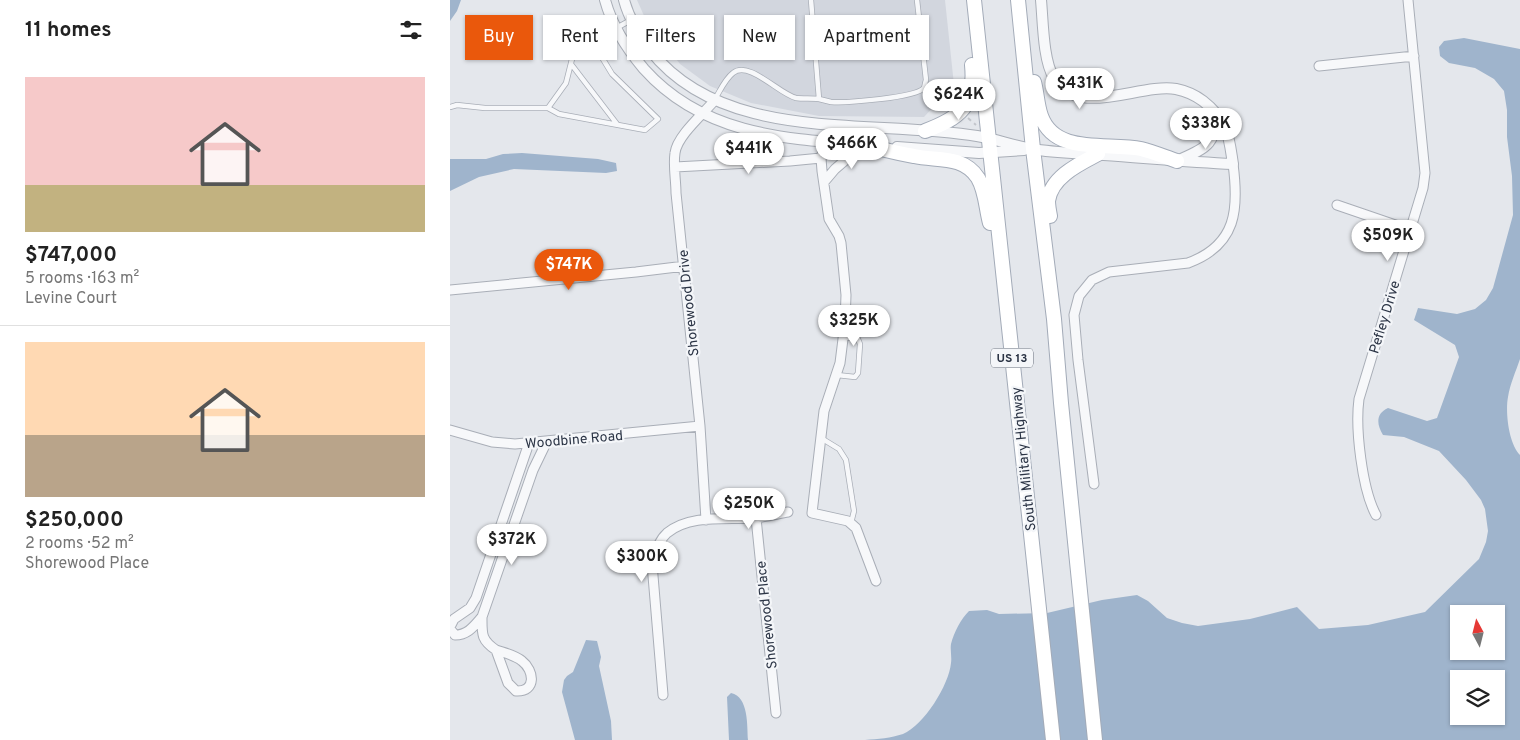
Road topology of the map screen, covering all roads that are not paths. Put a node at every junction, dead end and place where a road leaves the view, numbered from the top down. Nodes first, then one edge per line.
1 (605, 0) edge
2 (624, 0) edge
3 (811, 0) edge
4 (917, 0) edge
5 (966, 0) edge
6 (974, 0) edge
7 (1018, 0) edge
8 (1041, 0) edge
9 (1408, 0) edge
10 (611, 15) edge
11 (629, 15) edge
12 (1021, 23) junction
13 (617, 30) edge
14 (1414, 56) junction
15 (572, 60) edge
16 (604, 60) edge
17 (660, 60) edge
18 (571, 64) junction
19 (1319, 66) dead end
20 (819, 99) junction
21 (715, 100) junction
22 (450, 105) edge
23 (548, 108) junction
24 (1214, 111) junction
25 (703, 114) junction
26 (618, 124) junction
27 (894, 129) junction
28 (925, 131) junction
29 (989, 138) junction
30 (826, 141) junction
31 (860, 144) junction
32 (1033, 149) junction
33 (990, 152) junction
34 (1098, 154) junction
35 (821, 158) junction
36 (1177, 161) junction
37 (1233, 164) junction
38 (675, 167) junction
39 (824, 182) junction
40 (1337, 205) dead end
41 (1410, 230) junction
42 (685, 266) junction
43 (1002, 275) junction
44 (450, 290) edge
45 (1054, 319) junction
46 (843, 337) junction
47 (837, 375) junction
48 (700, 426) junction
49 (450, 430) edge
50 (821, 437) junction
51 (548, 442) junction
52 (530, 443) junction
53 (1094, 484) dead end
54 (788, 512) dead end
55 (1376, 515) dead end
56 (756, 518) junction
57 (706, 520) junction
58 (852, 523) junction
59 (876, 581) dead end
60 (482, 617) junction
61 (450, 628) edge
62 (496, 650) junction
63 (663, 696) dead end
64 (776, 713) dead end
65 (1053, 740) edge
66 (1095, 740) edge

1 - 10 street
2 - 11 street
3 - 20 lane
4 - 20 lane
5 - 28 main road
6 - 29 main road, South Military Highway / US 13
7 - 12 main road
8 - 24 street
9 - 14 street, Pefley Drive
12 - 32 main road
12 - 36 main road
13 - 25 street
14 - 19 street
14 - 41 street, Pefley Drive
15 - 18 lane
16 - 26 lane
17 - 21 street
18 - 23 lane
18 - 26 lane
20 - 21 lane
21 - 25 street, Shorewood Drive
21 - 27 street
22 - 23 lane
23 - 26 lane
24 - 36 street
24 - 37 street
25 - 30 street
25 - 38 street, Shorewood Drive
27 - 28 street
27 - 30 street
28 - 29 street
29 - 32 street
29 - 33 main road, South Military Highway / US 13
30 - 31 street
30 - 35 street
31 - 33 street
31 - 39 street
31 - 43 main road
32 - 33 street
32 - 34 street
32 - 45 main road
33 - 43 main road, South Military Highway / US 13
34 - 36 street
34 - 45 main road
35 - 38 street
35 - 39 street
36 - 37 street
37 - 53 street
38 - 42 street, Shorewood Drive
39 - 46 street
40 - 41 street
41 - 55 street, Pefley Drive
42 - 44 street
42 - 48 street, Shorewood Drive
43 - 65 main road, South Military Highway / US 13
45 - 66 main road
46 - 47 street
46 - 47 lane
47 - 50 street
48 - 51 street, Woodbine Road
48 - 57 street, Shorewood Drive
49 - 52 street, Woodbine Road
50 - 58 lane
50 - 58 street
51 - 52 street, Woodbine Road
51 - 60 street
52 - 61 street
54 - 56 street
56 - 57 street
56 - 64 street, Shorewood Place
57 - 63 street
58 - 59 street
60 - 61 street
60 - 62 street
62 - 62 street

